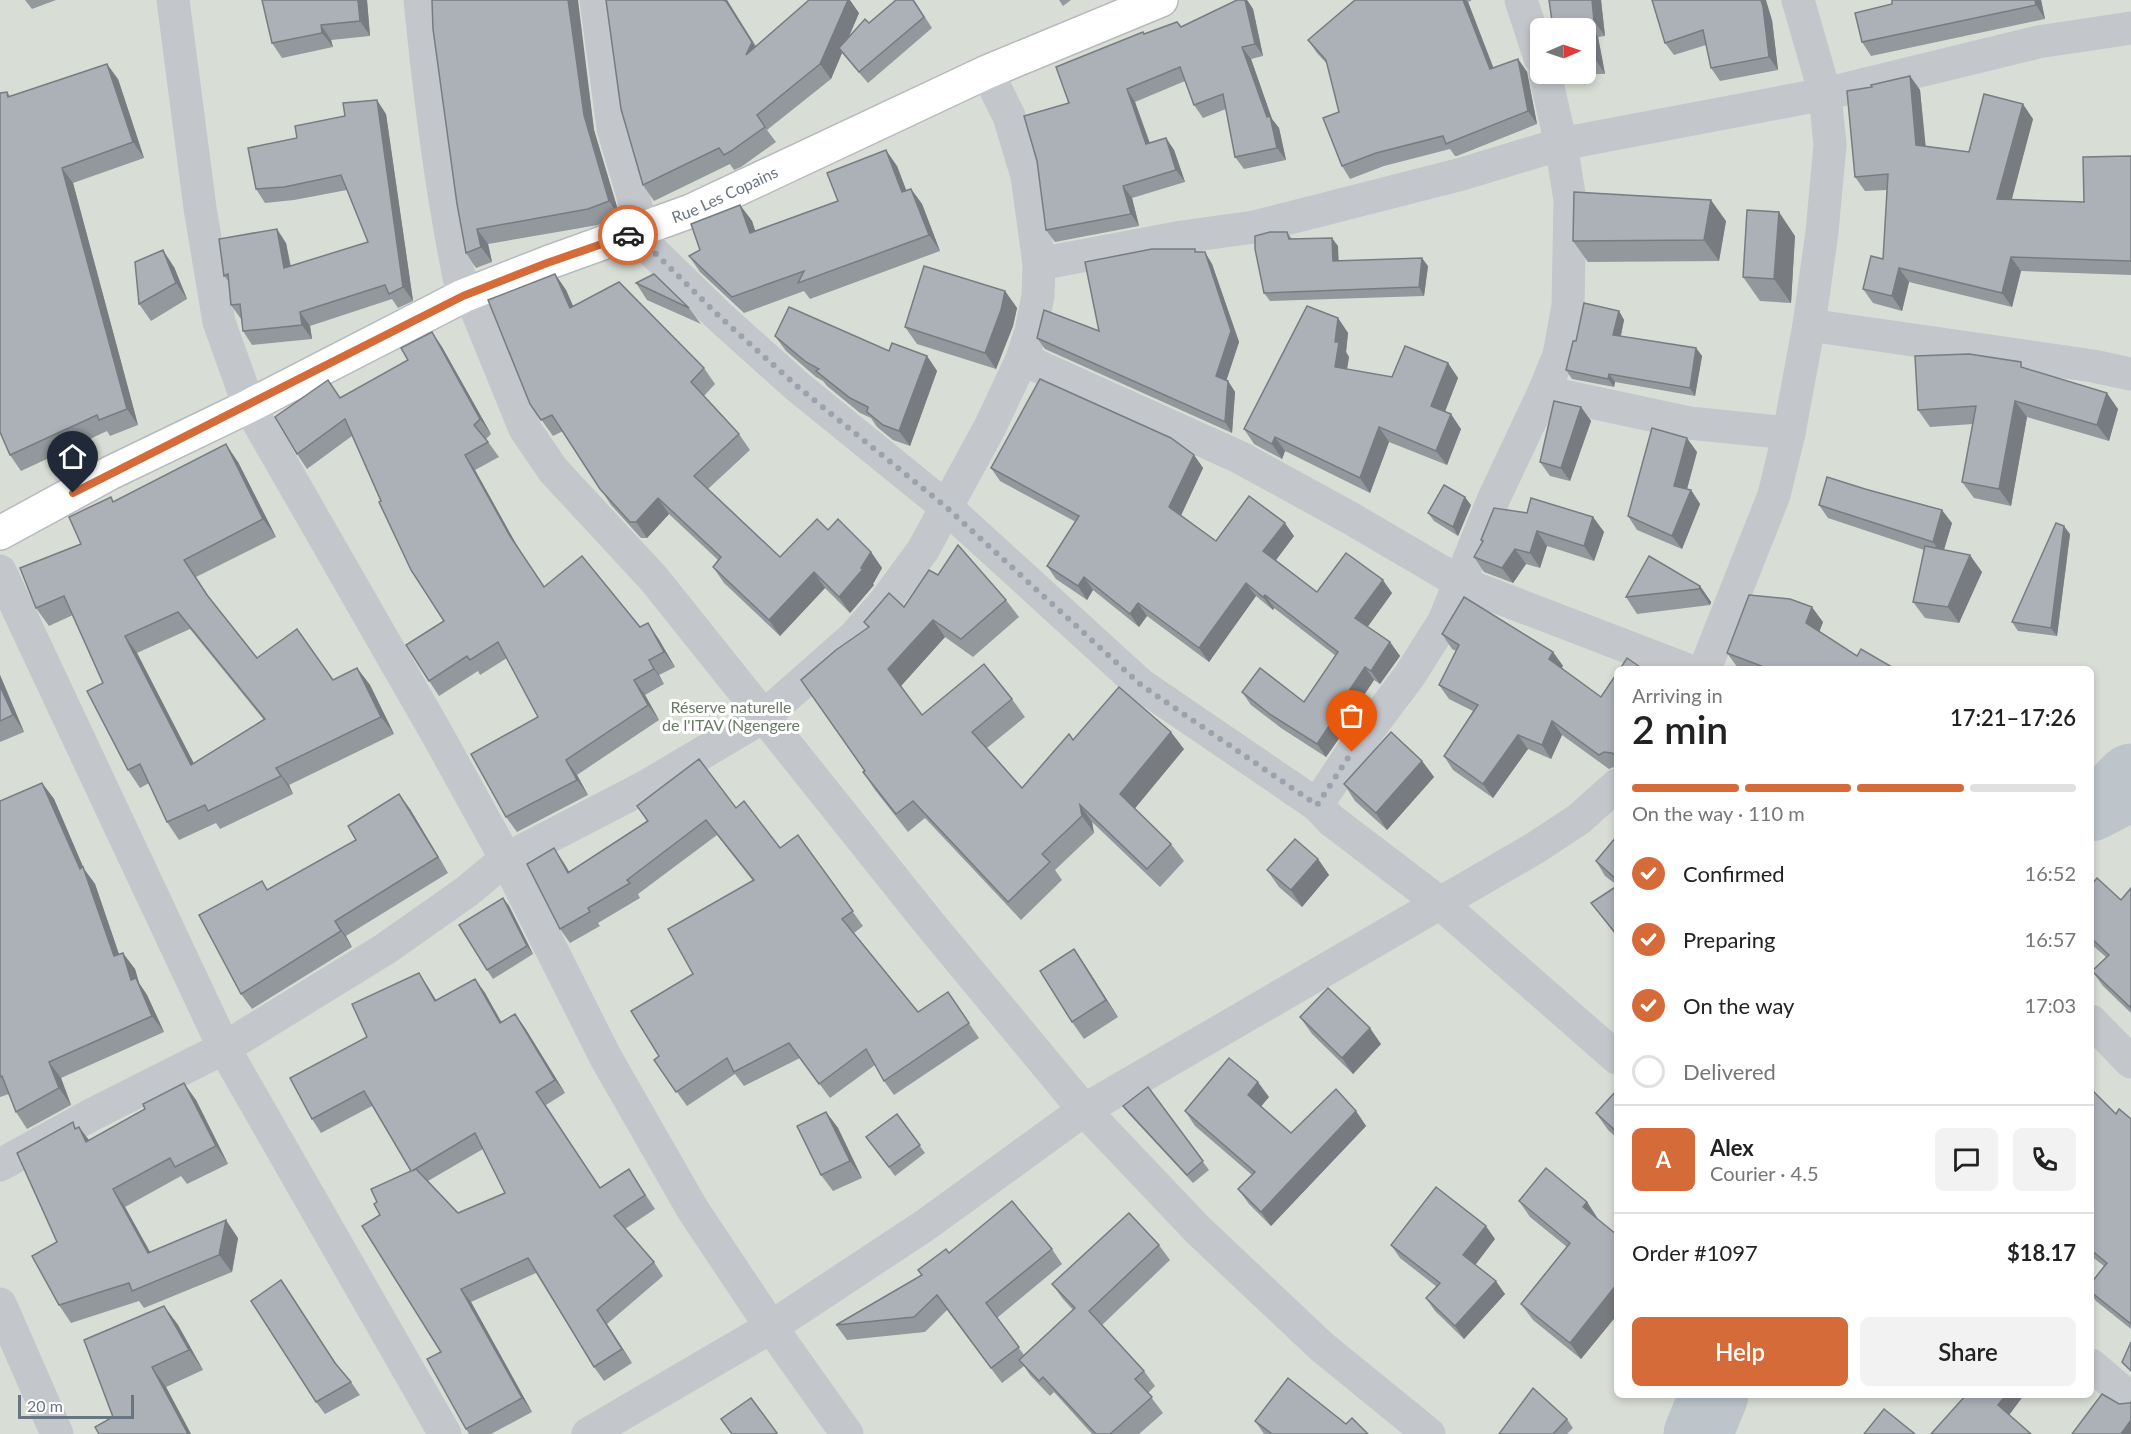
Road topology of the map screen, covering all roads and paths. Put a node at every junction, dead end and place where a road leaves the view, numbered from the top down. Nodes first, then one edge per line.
1 (172, 0) edge
2 (420, 0) edge
3 (596, 0) edge
4 (1161, 0) edge
5 (1521, 0) edge
6 (1798, 0) edge
7 (1530, 27) edge
8 (2131, 28) edge
9 (987, 72) junction
10 (1547, 84) edge
11 (1825, 94) junction
12 (1561, 144) junction
13 (643, 230) junction
14 (1040, 264) junction
15 (467, 295) junction
16 (1809, 325) junction
17 (1022, 359) junction
18 (2131, 374) edge
19 (1544, 393) junction
20 (249, 406) junction
21 (1789, 433) junction
22 (946, 507) junction
23 (0, 533) edge
24 (0, 572) edge
25 (1461, 583) junction
26 (1677, 666) edge
27 (1706, 666) edge
28 (763, 717) junction
29 (1614, 787) edge
30 (1317, 805) junction
31 (506, 859) junction
32 (1440, 903) junction
33 (2094, 1024) edge
34 (224, 1048) junction
35 (1614, 1055) edge
36 (2131, 1062) edge
37 (1084, 1110) junction
38 (0, 1165) edge
39 (0, 1304) edge
40 (771, 1328) junction
41 (2094, 1368) edge
42 (2131, 1399) edge
43 (57, 1434) edge
44 (446, 1434) edge
45 (588, 1434) edge
46 (847, 1434) edge
47 (1429, 1434) edge

1 - 20 street
2 - 15 street
3 - 13 street
4 - 9 street, Rue Les Copains
5 - 7 street
6 - 11 street
8 - 11 street
9 - 13 street, Rue Les Copains
9 - 14 street
10 - 12 street
11 - 12 street
11 - 16 street
12 - 14 street
12 - 19 street
13 - 15 street, Rue Les Copains
13 - 22 street
14 - 17 street
15 - 20 street, Rue Les Copains
15 - 28 street
16 - 18 street
16 - 21 street
17 - 22 street
17 - 25 street
19 - 21 street
19 - 25 street
20 - 23 street, Rue Les Copains
20 - 31 street
21 - 27 street
22 - 28 street
22 - 30 street
24 - 34 street
25 - 26 street
25 - 30 street
28 - 31 street
28 - 37 street
29 - 32 street
30 - 32 street
31 - 34 street
31 - 40 street
32 - 35 street
32 - 37 street
33 - 36 street
34 - 38 street
34 - 44 street
37 - 40 street
37 - 47 street
39 - 43 street
40 - 45 street
40 - 46 street
41 - 42 street

